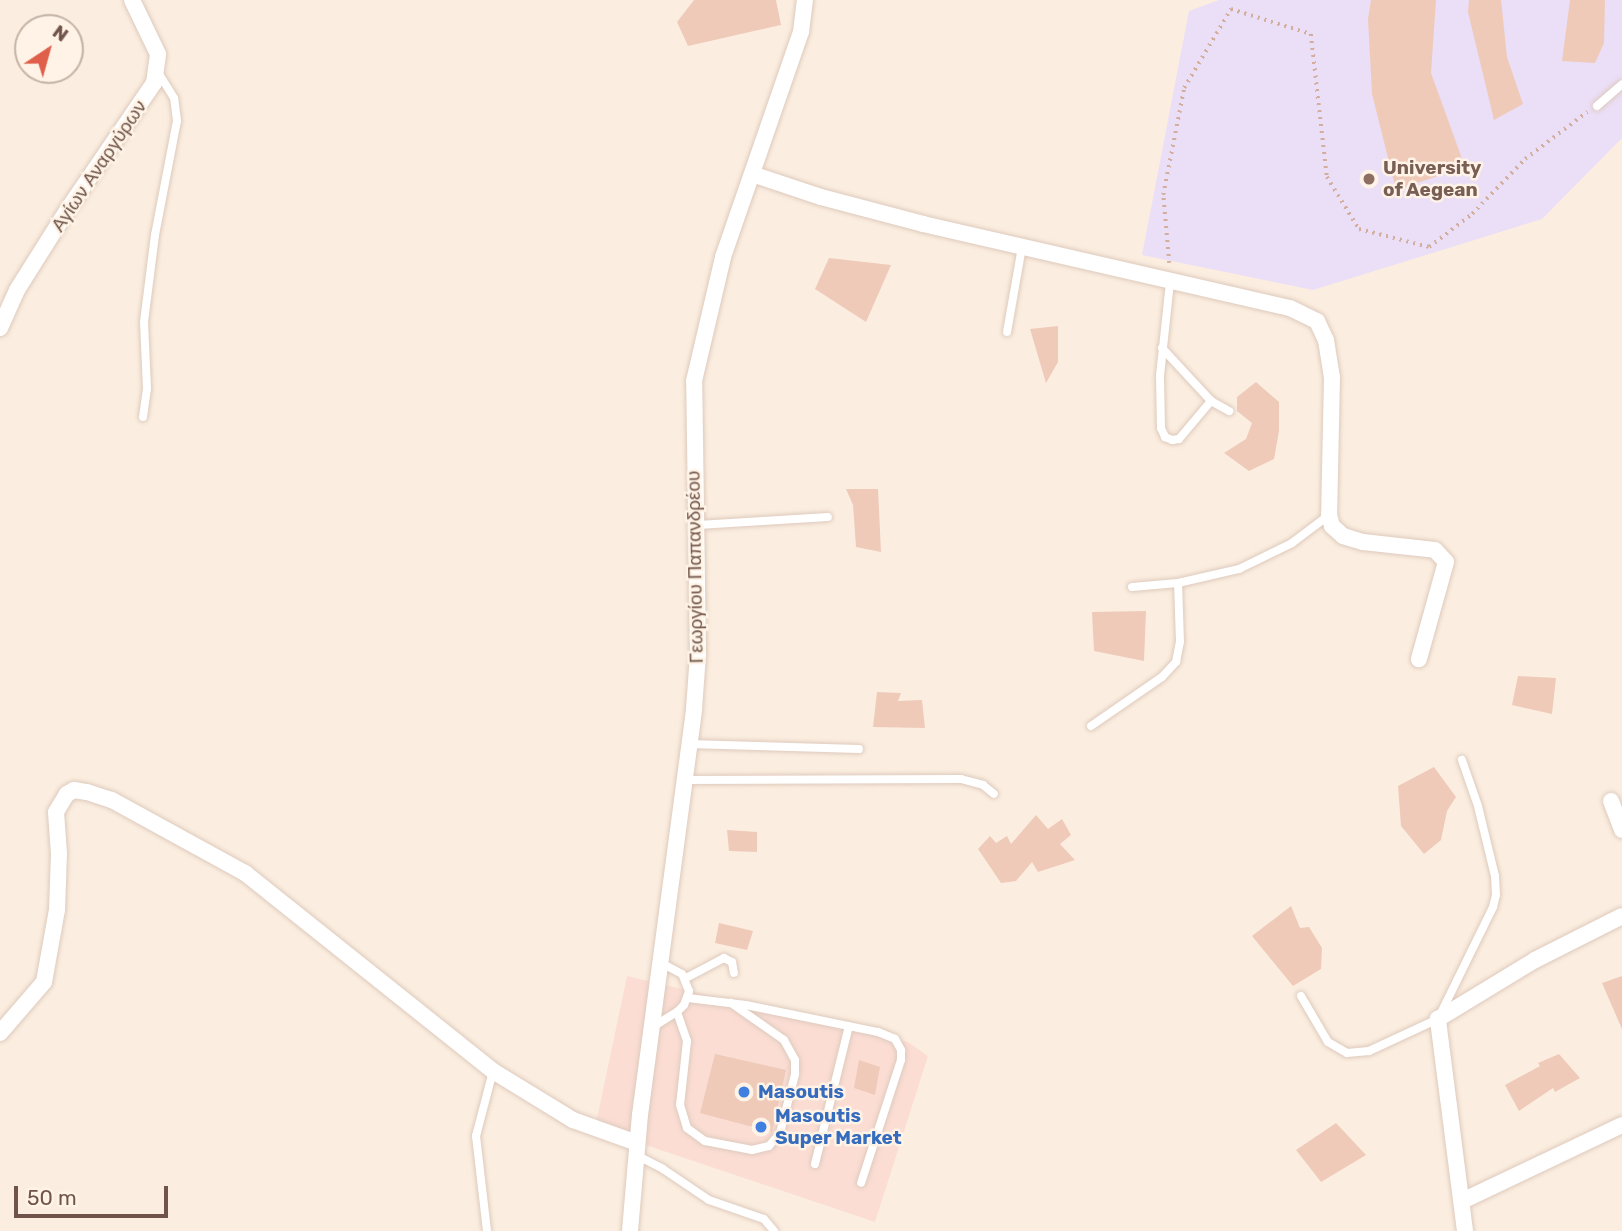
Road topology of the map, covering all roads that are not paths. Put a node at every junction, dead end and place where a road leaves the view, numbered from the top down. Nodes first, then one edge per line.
1 (132, 0) edge
2 (804, 0) edge
3 (158, 72) junction
4 (1622, 84) edge
5 (1597, 106) road end
6 (752, 174) junction
7 (1022, 247) junction
8 (1170, 282) junction
9 (0, 328) edge
10 (1007, 332) dead end
11 (1162, 348) junction
12 (1211, 401) junction
13 (1229, 411) dead end
14 (143, 417) dead end
15 (1329, 515) junction
16 (828, 517) dead end
17 (698, 525) junction
18 (1178, 583) junction
19 (1132, 587) dead end
20 (1419, 659) dead end
21 (1091, 726) dead end
22 (689, 744) junction
23 (859, 748) dead end
24 (1462, 760) dead end
25 (684, 780) junction
26 (994, 793) dead end
27 (1611, 801) dead end
28 (1622, 830) edge
29 (1622, 916) edge
30 (661, 963) junction
31 (734, 972) dead end
32 (686, 978) junction
33 (1301, 996) dead end
34 (688, 998) junction
35 (731, 1003) junction
36 (677, 1012) junction
37 (1438, 1019) junction
38 (849, 1026) junction
39 (651, 1028) junction
40 (0, 1033) edge
41 (493, 1071) junction
42 (1622, 1125) edge
43 (636, 1149) junction
44 (815, 1164) dead end
45 (861, 1183) dead end
46 (1462, 1201) junction
47 (487, 1231) edge
48 (630, 1231) edge
49 (774, 1231) edge
50 (1465, 1231) edge

1 - 3 street
2 - 6 street, Γεωργίου Παπανδρέου
3 - 9 street, Αγίων Αναργύρων
3 - 14 lane
4 - 5 lane
6 - 7 street
6 - 17 street, Γεωργίου Παπανδρέου
7 - 8 street
7 - 10 lane
8 - 11 lane
8 - 15 street
11 - 12 lane
11 - 12 lane
12 - 13 lane
15 - 18 lane
15 - 20 street
16 - 17 lane
17 - 22 street, Γεωργίου Παπανδρέου
18 - 19 lane
18 - 21 lane
22 - 23 lane
22 - 25 street, Γεωργίου Παπανδρέου
24 - 37 lane
25 - 26 lane
25 - 30 street, Γεωργίου Παπανδρέου
27 - 28 street
29 - 37 street
30 - 32 lane
30 - 39 street, Γεωργίου Παπανδρέου
31 - 32 lane
32 - 34 lane
33 - 37 lane
34 - 35 lane
34 - 36 lane
35 - 36 lane
35 - 38 lane
36 - 39 lane
37 - 46 street
38 - 44 lane
38 - 45 lane
39 - 43 street, Γεωργίου Παπανδρέου
40 - 41 street
41 - 43 street
41 - 47 lane
42 - 46 street
43 - 48 street, Γεωργίου Παπανδρέου
43 - 49 lane
46 - 50 street

